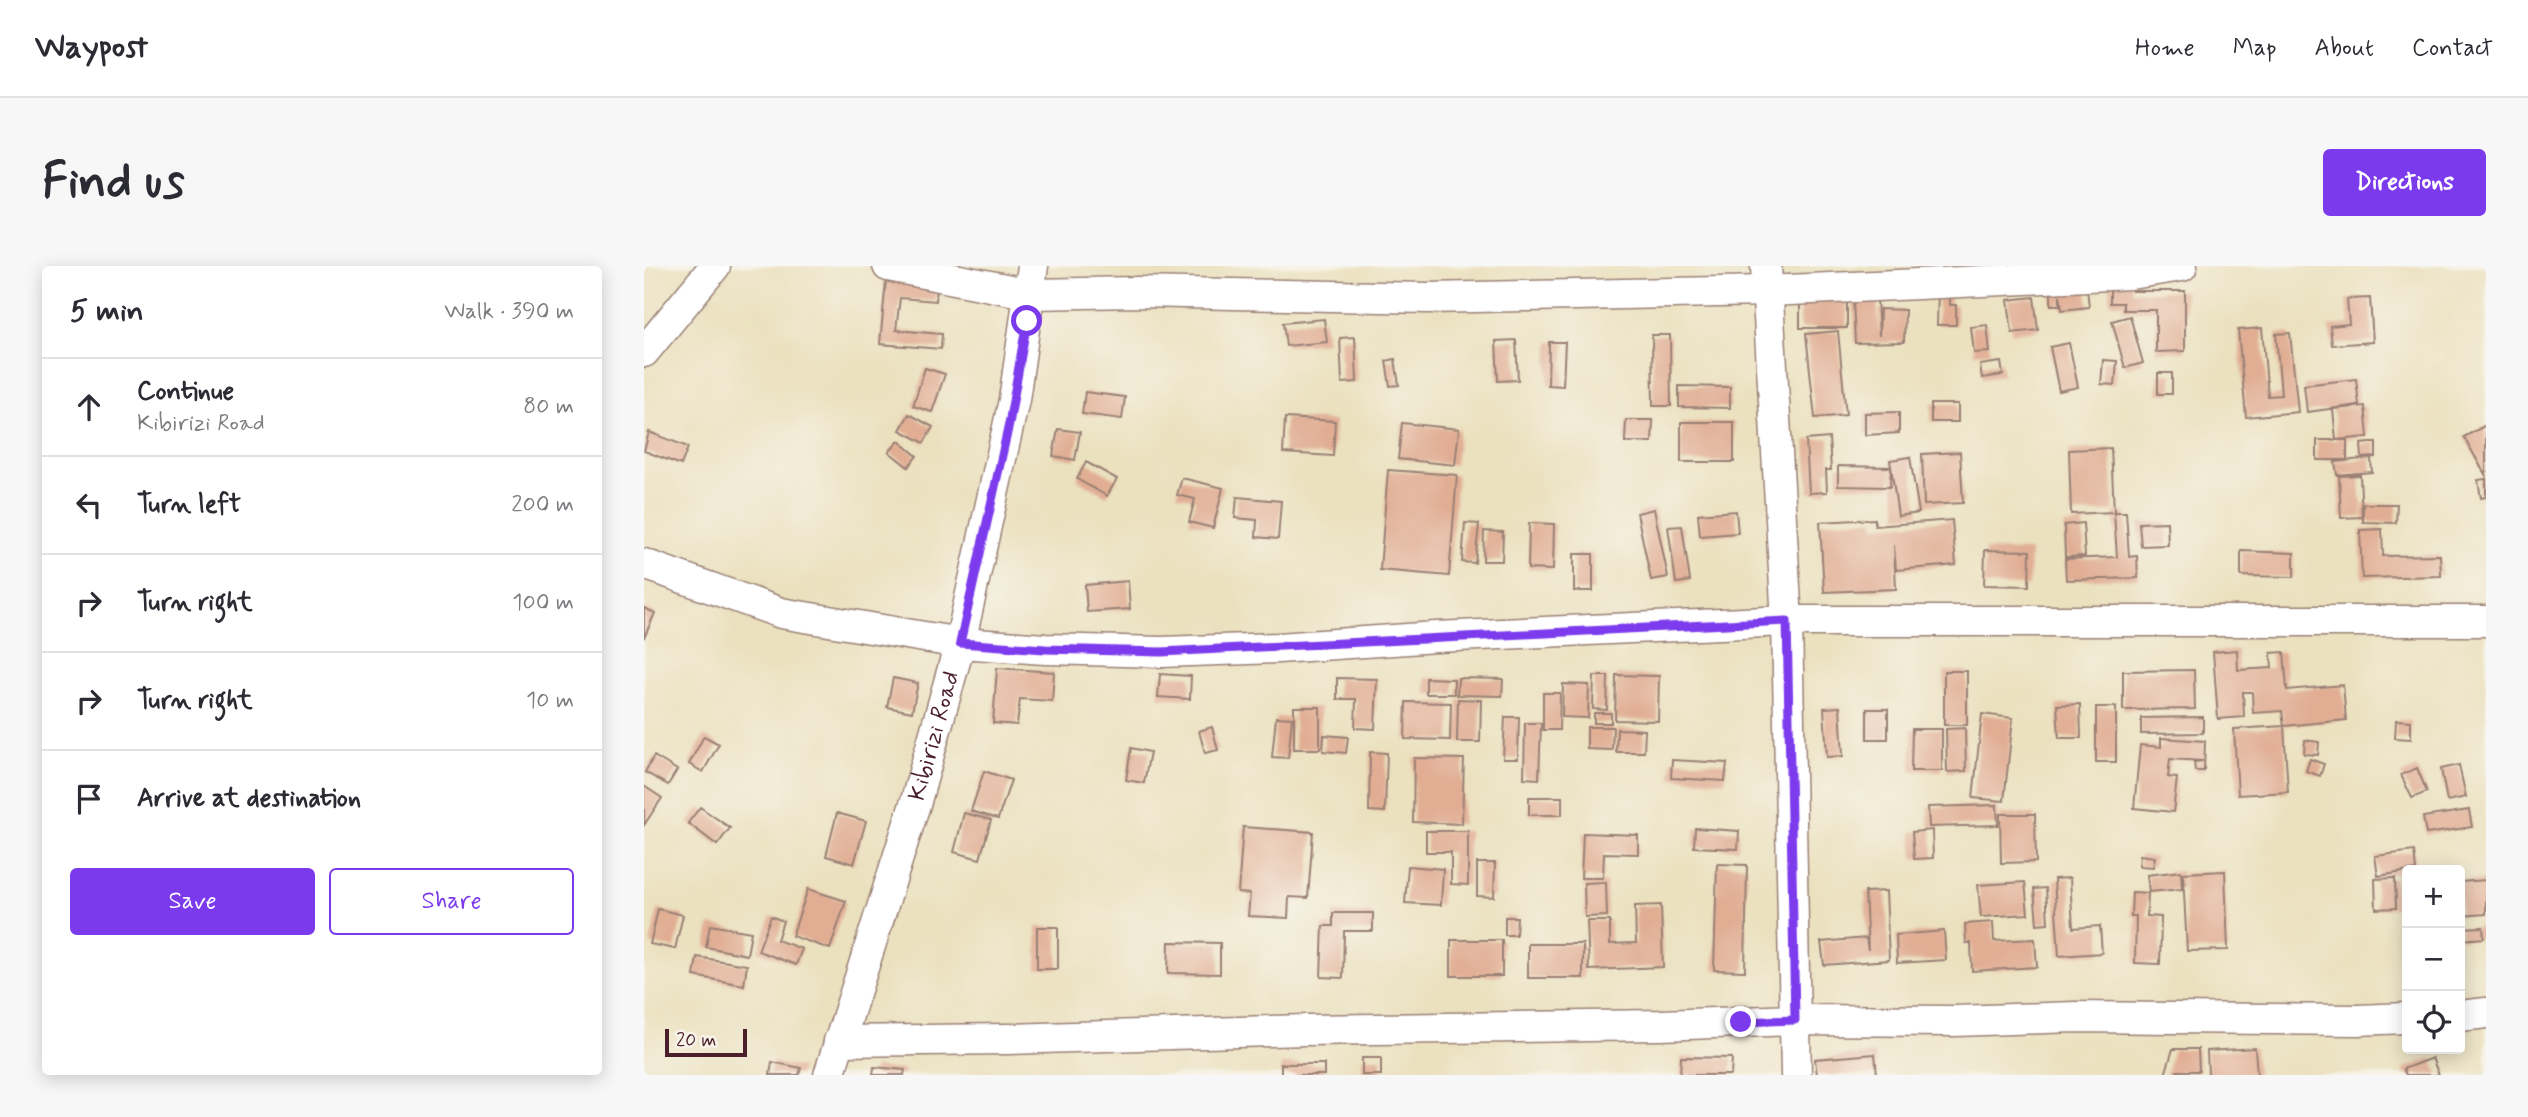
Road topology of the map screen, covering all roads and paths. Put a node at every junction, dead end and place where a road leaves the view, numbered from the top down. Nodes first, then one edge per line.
1 (715, 266) edge
2 (888, 266) edge
3 (2182, 266) edge
4 (1767, 279) edge
5 (1032, 280) edge
6 (644, 352) edge
7 (644, 564) edge
8 (1787, 621) junction
9 (2486, 621) edge
10 (960, 643) junction
11 (2486, 1013) edge
12 (2465, 1015) edge
13 (2402, 1018) edge
14 (1795, 1020) junction
15 (839, 1041) junction
16 (829, 1075) edge
17 (1797, 1075) edge

1 - 6 street
2 - 5 street
3 - 4 street
4 - 5 street
4 - 8 street
5 - 10 street, Kibirizi Road
7 - 10 street
8 - 9 street
8 - 10 street
8 - 14 street
10 - 15 street, Kibirizi Road
11 - 12 street
13 - 14 street
14 - 15 street
14 - 17 street
15 - 16 street, Kibirizi Road

